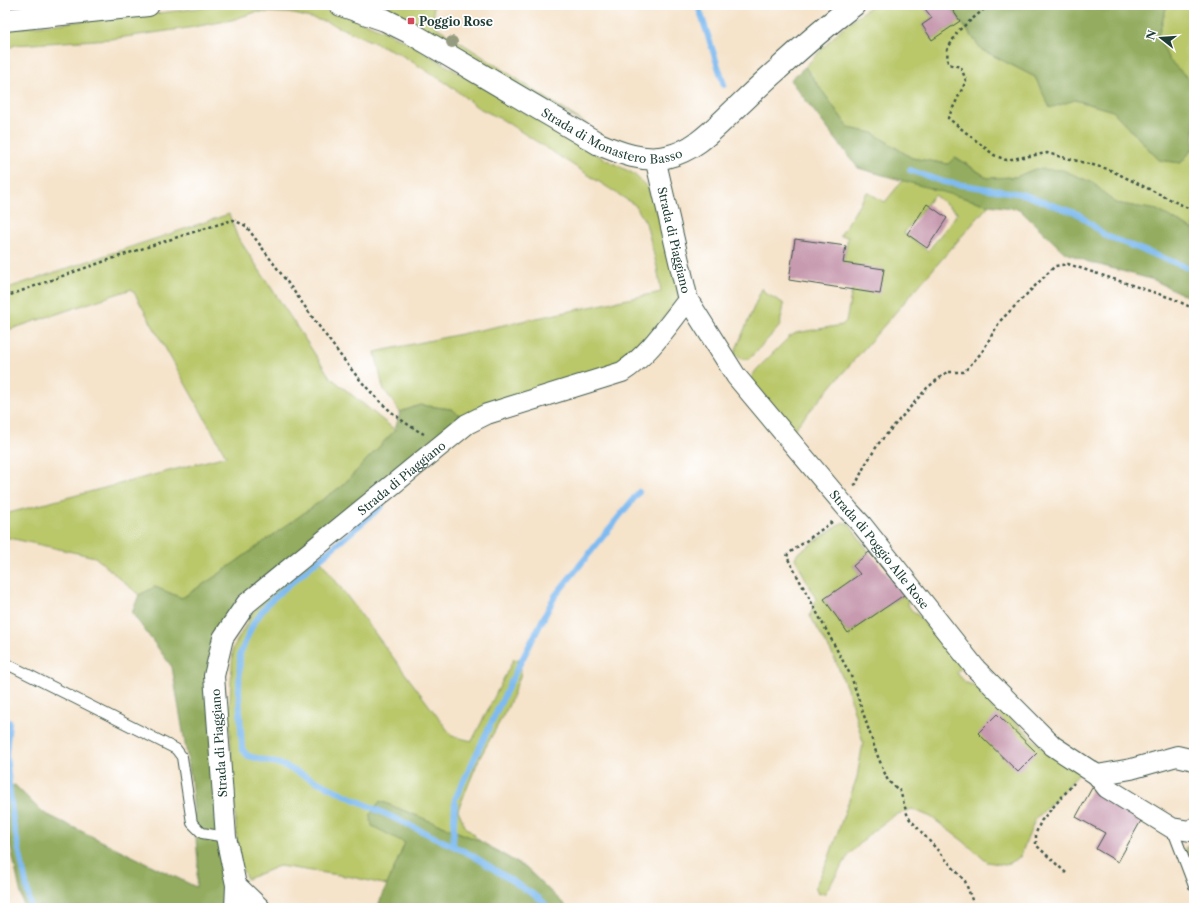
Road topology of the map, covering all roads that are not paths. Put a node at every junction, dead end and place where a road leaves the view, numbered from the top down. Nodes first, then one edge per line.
1 (148, 5) edge
2 (341, 5) edge
3 (854, 5) edge
4 (5, 20) edge
5 (655, 158) junction
6 (688, 300) junction
7 (5, 663) edge
8 (1194, 760) edge
9 (1092, 771) junction
10 (1172, 828) junction
11 (1194, 828) edge
12 (226, 837) junction
13 (236, 885) junction
14 (1194, 886) edge
15 (235, 908) edge
16 (260, 908) edge

1 - 4 main road
2 - 5 main road, Strada di Monastero Basso
3 - 5 main road, Strada di Monastero Basso
5 - 6 street, Strada di Piaggiano
6 - 9 street, Strada di Poggio Alle Rose
6 - 12 street, Strada di Piaggiano
7 - 12 lane
8 - 9 street
9 - 10 street, Strada di Poggio Alle Rose
10 - 11 street, Strada di Poggio Alle Rose
10 - 14 lane
12 - 13 street, Strada di Piaggiano
13 - 15 street, Strada di Piaggiano
13 - 16 street

